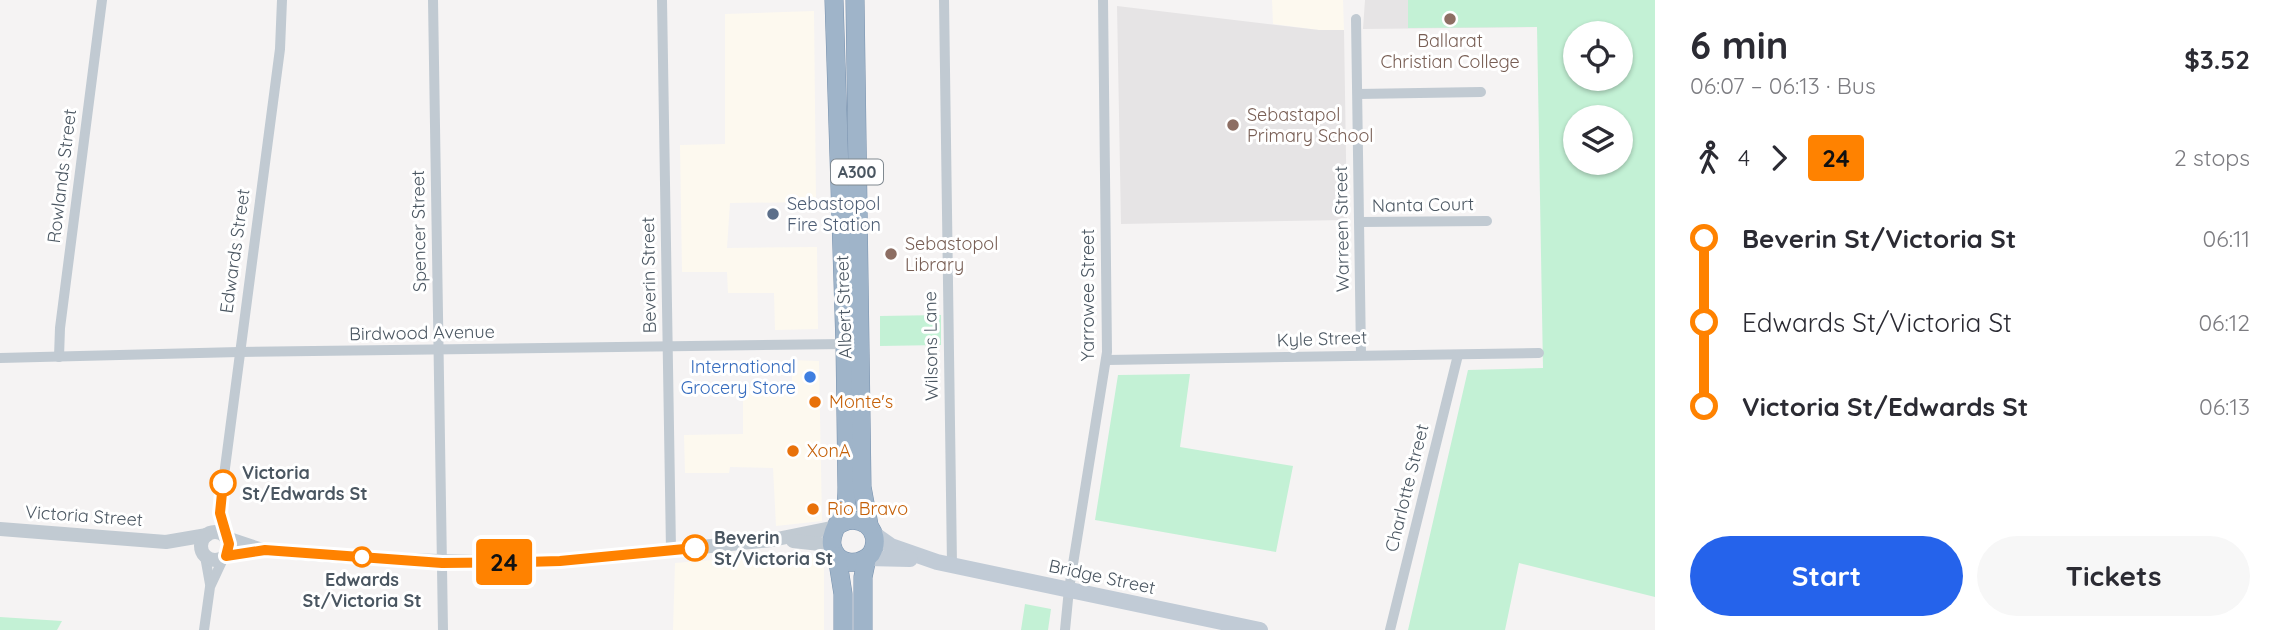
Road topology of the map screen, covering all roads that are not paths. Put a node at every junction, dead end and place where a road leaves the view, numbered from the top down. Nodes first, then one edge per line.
1 (102, 0) edge
2 (282, 0) edge
3 (433, 0) edge
4 (663, 0) edge
5 (834, 0) edge
6 (855, 0) edge
7 (944, 0) edge
8 (1103, 0) edge
9 (1356, 19) dead end
10 (1481, 92) dead end
11 (1358, 94) junction
12 (1360, 222) junction
13 (1487, 222) dead end
14 (845, 344) junction
15 (668, 347) junction
16 (438, 350) junction
17 (239, 352) junction
18 (1539, 353) dead end
19 (1361, 355) junction
20 (1458, 355) junction
21 (59, 357) junction
22 (0, 358) edge
23 (1107, 360) junction
24 (220, 506) junction
25 (836, 527) junction
26 (0, 529) edge
27 (871, 530) junction
28 (208, 534) junction
29 (226, 537) junction
30 (772, 540) junction
31 (166, 542) junction
32 (265, 550) junction
33 (671, 550) junction
34 (836, 554) junction
35 (204, 555) junction
36 (225, 556) junction
37 (867, 558) junction
38 (442, 563) junction
39 (945, 563) junction
40 (210, 587) junction
41 (1069, 589) junction
42 (204, 630) edge
43 (443, 630) edge
44 (844, 630) edge
45 (863, 630) edge
46 (1065, 630) edge
47 (1260, 630) edge
48 (1390, 630) edge

1 - 21 street, Rowlands Street
2 - 17 street, Edwards Street
3 - 16 street, Spencer Street
4 - 15 street, Beverin Street
5 - 14 highway, Albert Street / A300
6 - 27 highway, Albert Street / A300
7 - 39 street, Wilsons Lane
8 - 23 street, Yarrowee Street
9 - 11 street, Warreen Street
10 - 11 street
11 - 12 street, Warreen Street
12 - 13 street, Nanta Court
12 - 19 street, Warreen Street
14 - 15 street, Birdwood Avenue
14 - 25 highway, Albert Street / A300
15 - 16 street, Birdwood Avenue
15 - 33 street, Beverin Street
16 - 17 street, Birdwood Avenue
16 - 38 street, Spencer Street
17 - 21 street, Birdwood Avenue
17 - 24 street, Edwards Street
18 - 20 street, Kyle Street
19 - 20 street, Kyle Street
19 - 23 street, Kyle Street
20 - 48 street, Charlotte Street
21 - 22 street, Birdwood Avenue
23 - 41 street, Yarrowee Street
24 - 28 street, Edwards Street
24 - 29 street, Edwards Street
25 - 27 highway
25 - 30 street
25 - 34 highway
26 - 31 street, Victoria Street
27 - 37 highway
27 - 39 main road
28 - 29 street
28 - 31 street, Victoria Street
28 - 35 street
29 - 32 street
29 - 36 street
30 - 33 street
30 - 34 street
31 - 35 street, Victoria Street
32 - 36 street
32 - 38 street
33 - 38 street
34 - 37 highway
34 - 44 highway
35 - 36 street
35 - 40 street
36 - 40 street
37 - 39 main road
37 - 45 highway
38 - 43 street, Spencer Street
39 - 41 main road, Bridge Street
40 - 42 street
41 - 46 street, Yarrowee Street
41 - 47 main road, Bridge Street

